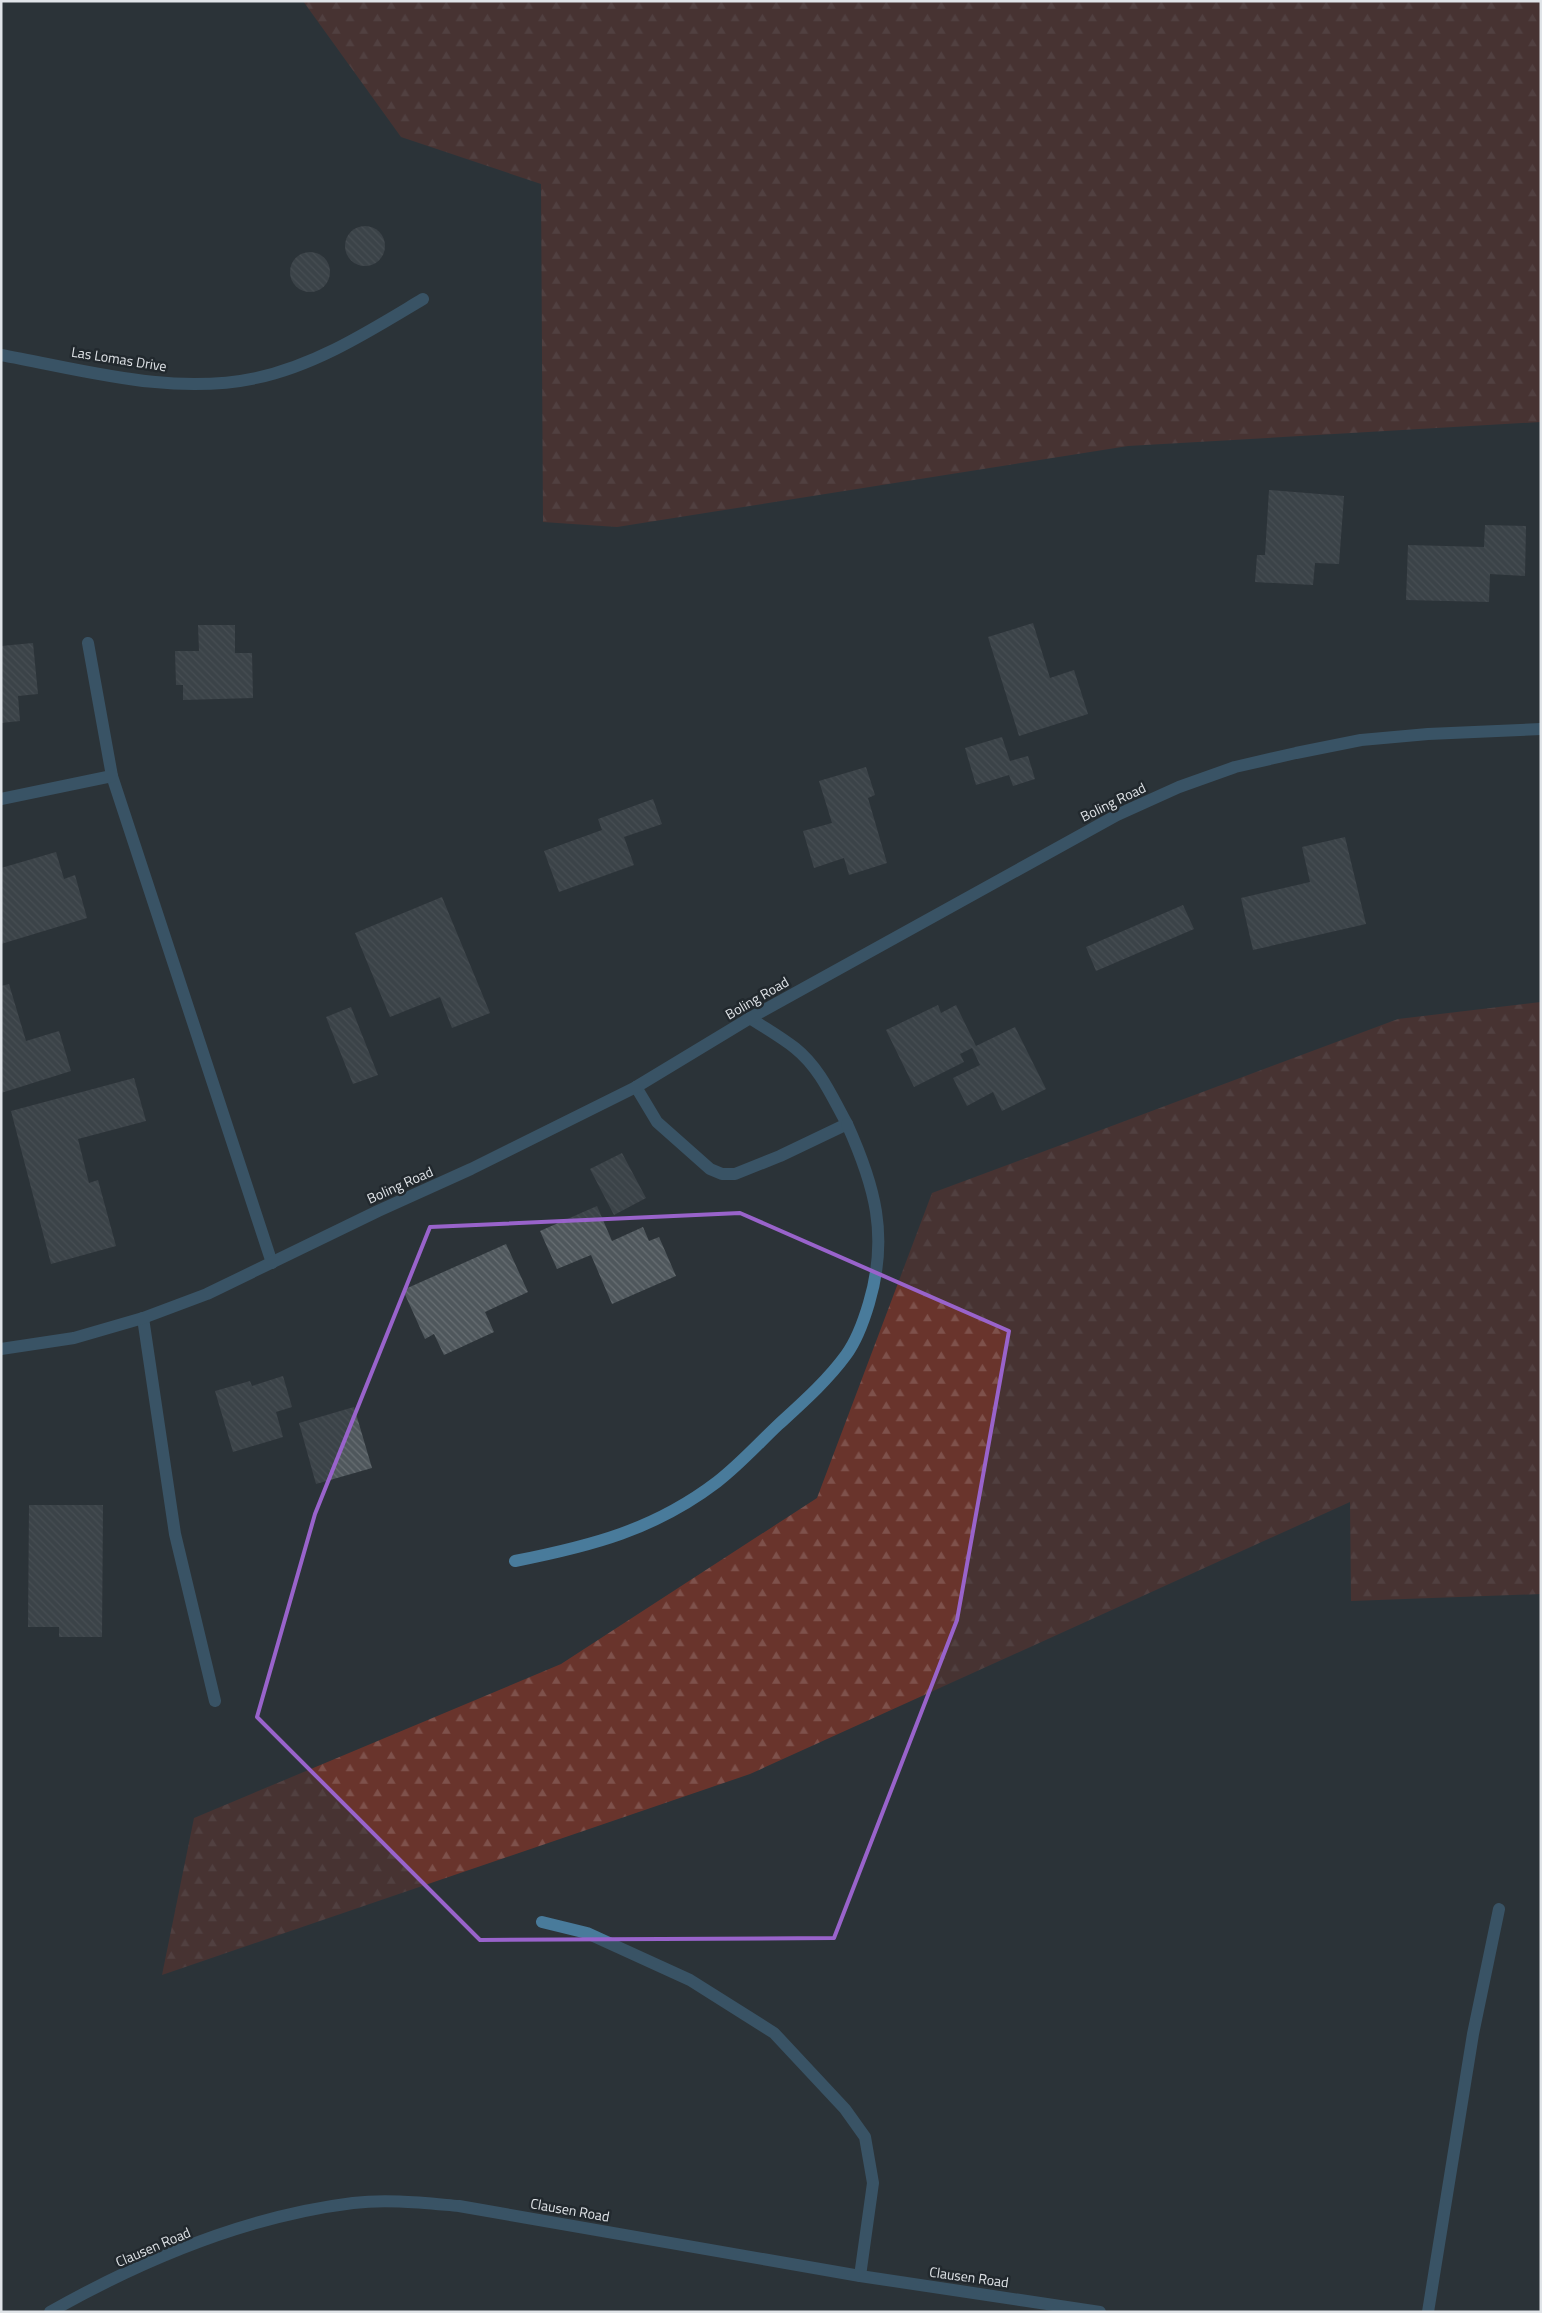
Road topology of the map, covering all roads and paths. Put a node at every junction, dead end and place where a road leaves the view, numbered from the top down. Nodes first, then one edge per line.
1 (423, 299) dead end
2 (1, 355) edge
3 (88, 643) dead end
4 (1541, 728) edge
5 (112, 776) junction
6 (1, 799) edge
7 (750, 1018) junction
8 (636, 1087) junction
9 (846, 1124) junction
10 (272, 1263) junction
11 (143, 1318) junction
12 (1, 1349) edge
13 (515, 1561) dead end
14 (215, 1701) dead end
15 (1499, 1909) dead end
16 (542, 1922) dead end
17 (860, 2276) junction
18 (50, 2312) edge
19 (1100, 2312) edge
20 (1428, 2312) edge

1 - 2 street, Las Lomas Drive
3 - 5 street
4 - 7 street, Boling Road
5 - 6 street
5 - 10 street
7 - 8 street, Boling Road
7 - 9 street
8 - 9 street
8 - 10 street, Boling Road
9 - 13 street
10 - 11 street, Boling Road
11 - 12 street, Boling Road
11 - 14 street
15 - 20 street
16 - 17 street
17 - 18 street, Clausen Road
17 - 19 street, Clausen Road

